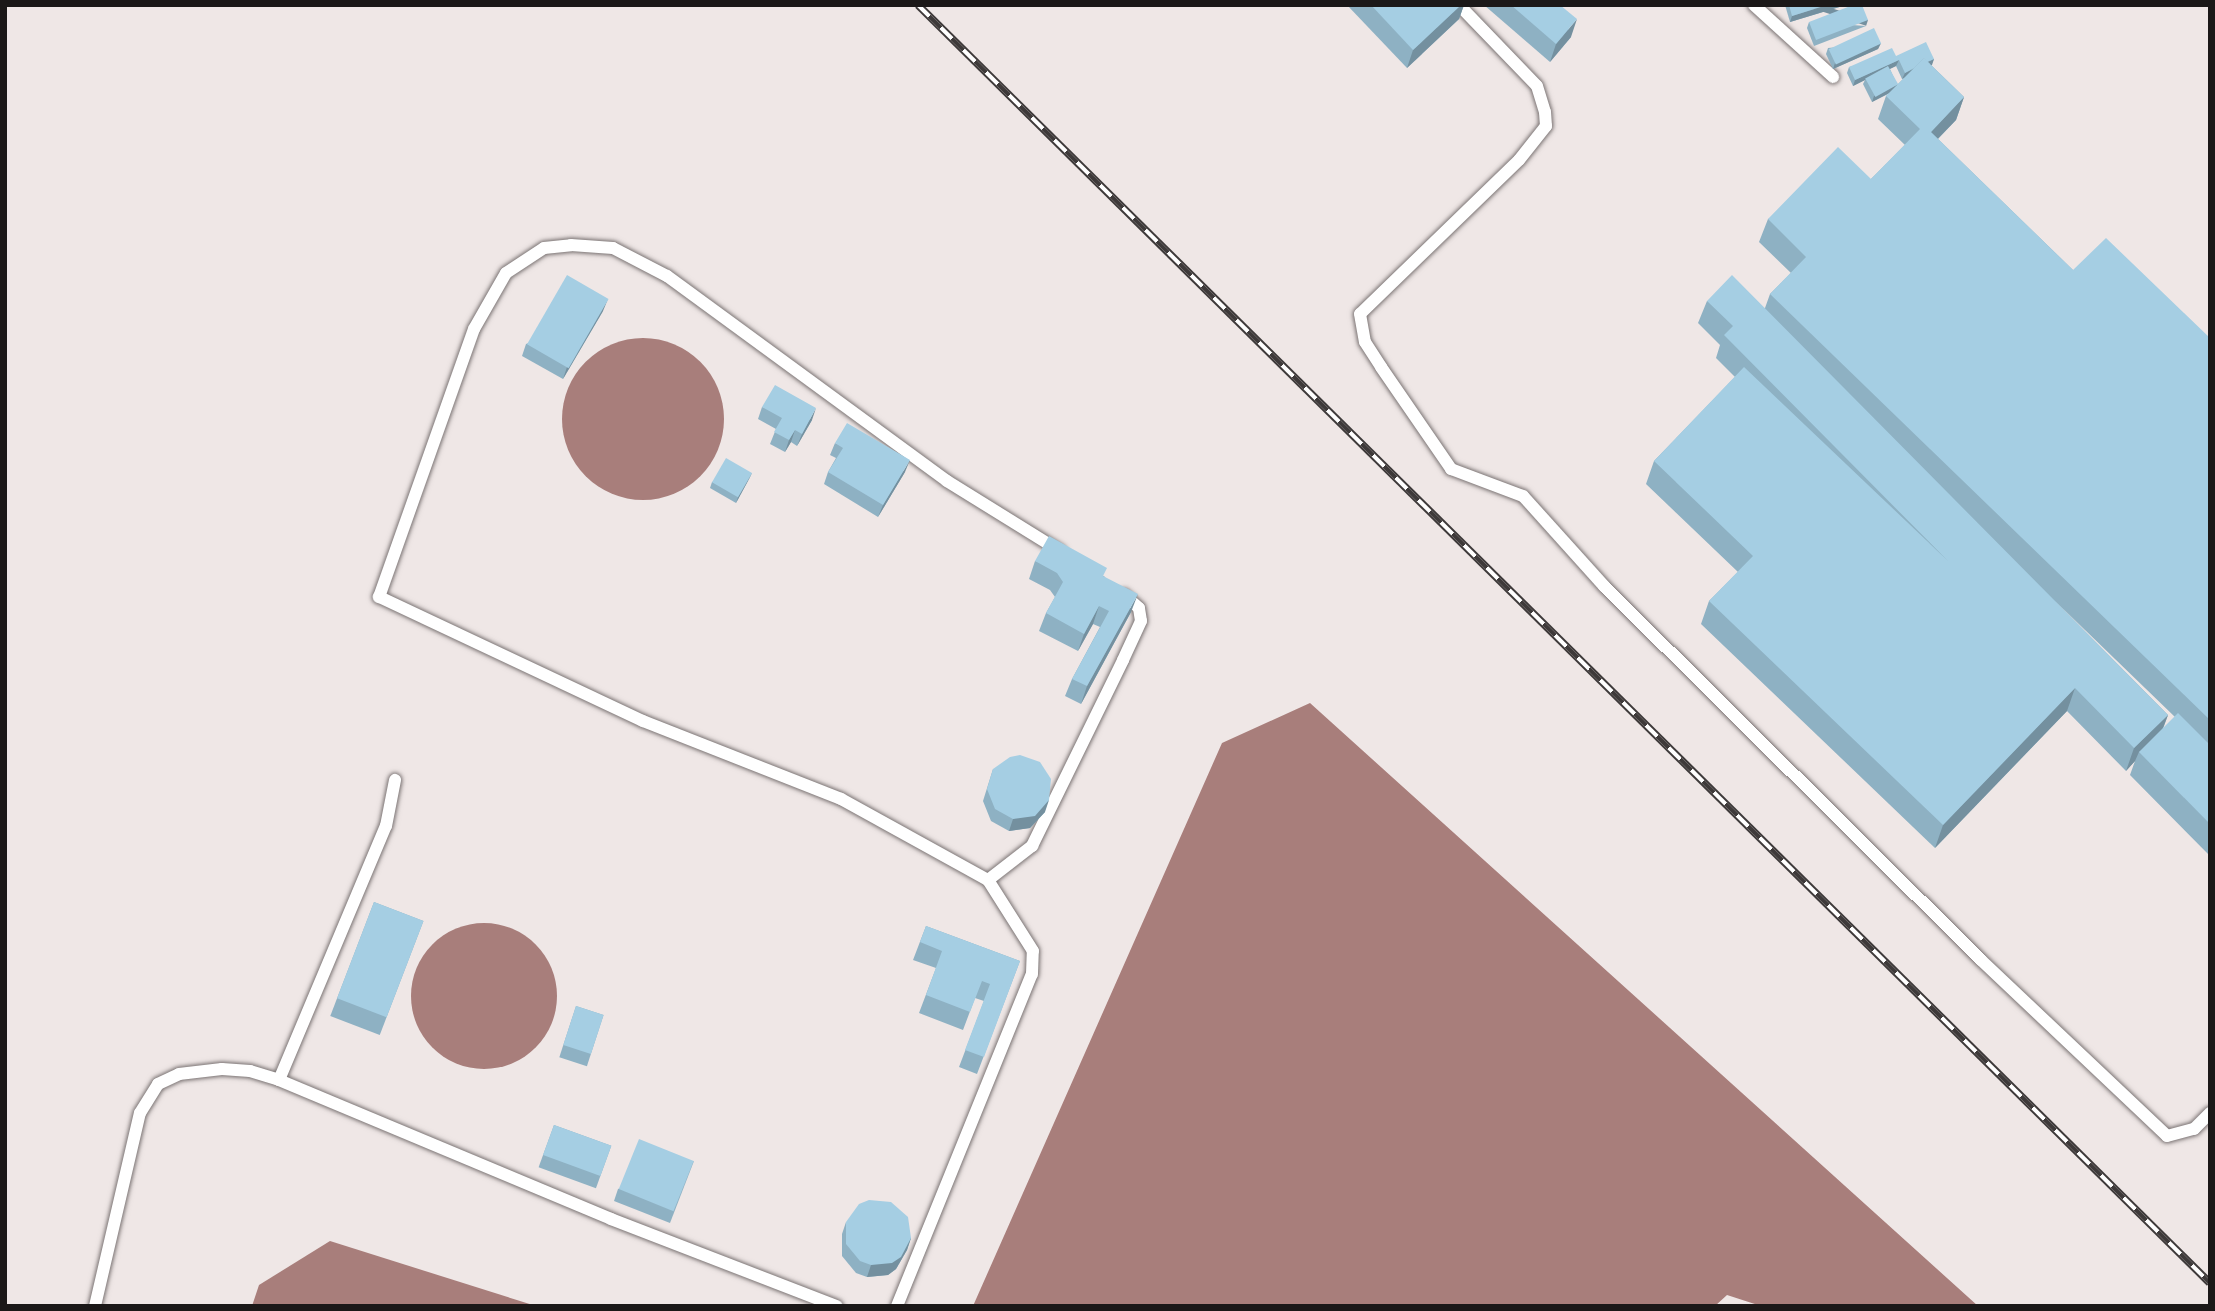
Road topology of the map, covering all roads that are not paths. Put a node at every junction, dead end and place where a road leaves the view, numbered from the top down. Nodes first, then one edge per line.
1 (1459, 5) edge
2 (1754, 5) edge
3 (1833, 77) dead end
4 (1076, 561) edge
5 (1111, 583) edge
6 (396, 780) dead end
7 (988, 880) junction
8 (279, 1080) junction
9 (2210, 1113) edge
10 (95, 1306) edge
11 (837, 1306) edge
12 (897, 1306) edge

1 - 9 lane
2 - 3 lane
4 - 7 lane
5 - 7 lane
6 - 8 lane
7 - 12 lane
8 - 10 lane
8 - 11 lane

